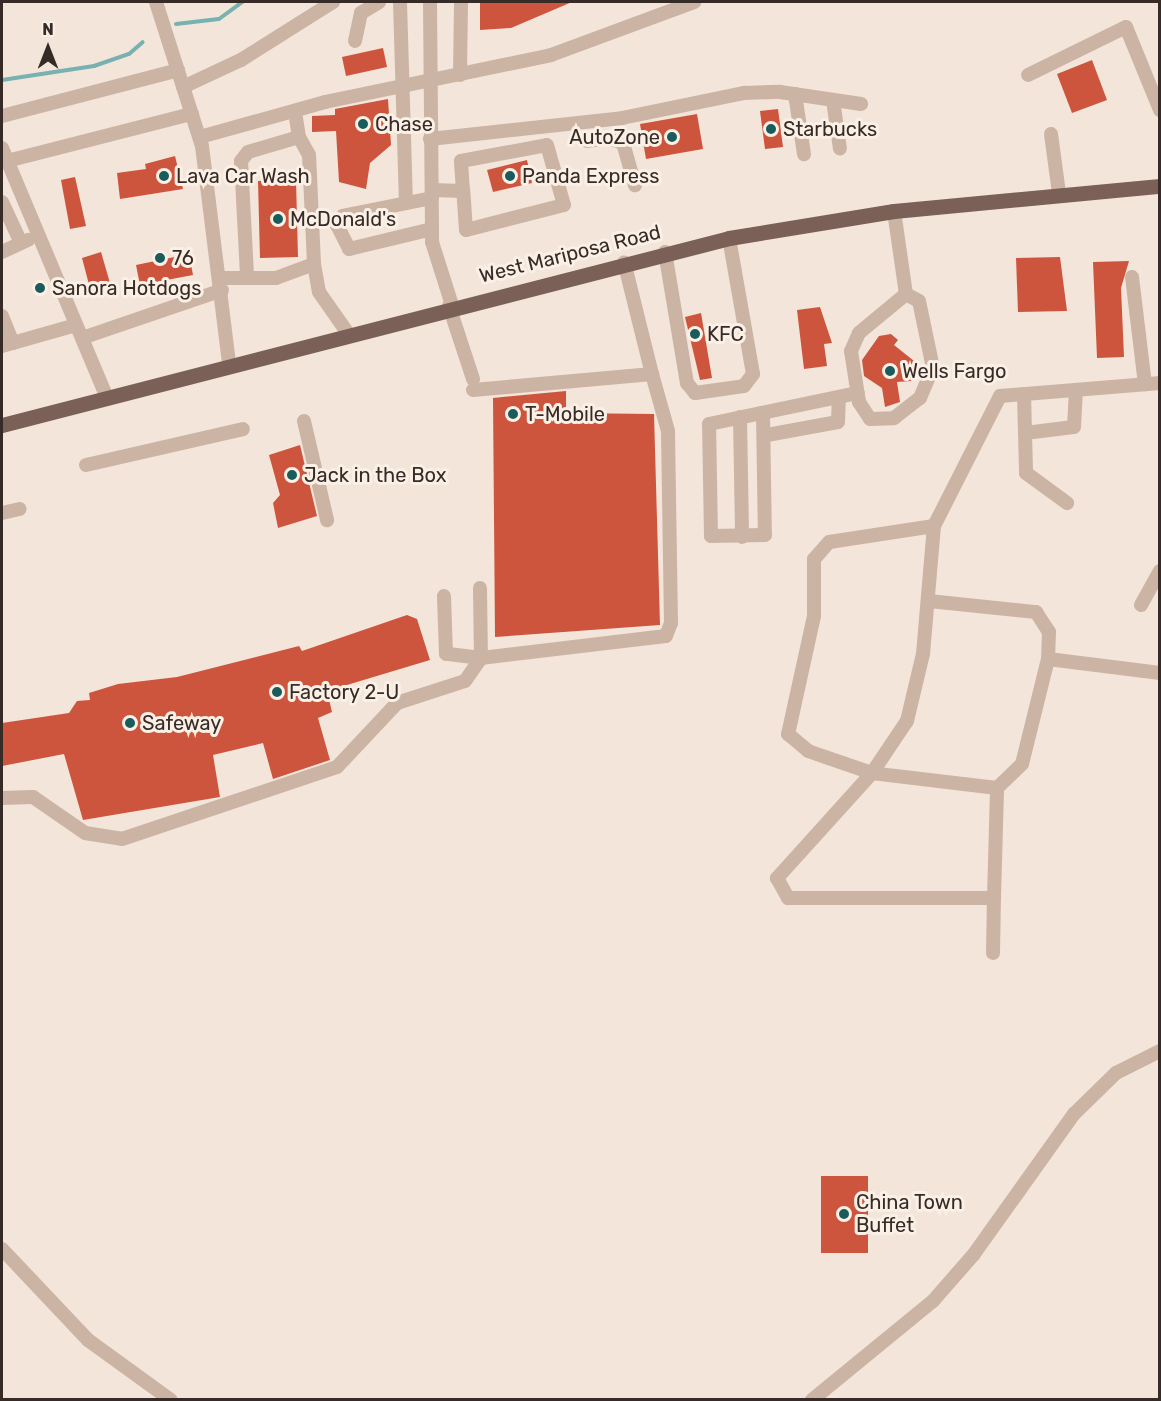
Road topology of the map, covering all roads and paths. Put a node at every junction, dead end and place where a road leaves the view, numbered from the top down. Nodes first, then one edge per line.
1 (156, 2) edge
2 (333, 2) edge
3 (378, 2) edge
4 (400, 2) edge
5 (430, 2) edge
6 (461, 2) edge
7 (694, 2) edge
8 (355, 41) dead end
9 (178, 70) junction
10 (460, 75) junction
11 (1029, 75) dead end
12 (430, 81) junction
13 (406, 86) junction
14 (183, 87) junction
15 (795, 94) junction
16 (833, 100) junction
17 (861, 104) dead end
18 (1160, 110) edge
19 (295, 111) junction
20 (192, 114) junction
21 (2, 116) edge
22 (542, 125) junction
23 (492, 131) junction
24 (1052, 134) dead end
25 (200, 137) junction
26 (299, 137) junction
27 (430, 139) junction
28 (587, 141) dead end
29 (547, 145) junction
30 (2, 148) edge
31 (840, 149) dead end
32 (500, 154) junction
33 (804, 154) dead end
34 (7, 162) junction
35 (635, 185) dead end
36 (1160, 186) edge
37 (463, 191) junction
38 (1059, 193) junction
39 (432, 194) junction
40 (2, 202) edge
41 (406, 203) junction
42 (894, 211) junction
43 (315, 224) junction
44 (337, 225) junction
45 (432, 230) junction
46 (38, 235) junction
47 (729, 238) junction
48 (21, 243) junction
49 (2, 252) edge
50 (665, 252) junction
51 (624, 262) junction
52 (314, 264) junction
53 (247, 274) junction
54 (1132, 277) dead end
55 (221, 284) junction
56 (906, 294) junction
57 (451, 305) junction
58 (2, 316) edge
59 (79, 331) junction
60 (347, 332) junction
61 (7, 344) edge
62 (229, 363) junction
63 (652, 374) junction
64 (1160, 382) edge
65 (1145, 384) junction
66 (1076, 390) junction
67 (858, 393) junction
68 (1024, 394) junction
69 (106, 396) junction
70 (840, 397) junction
71 (763, 414) junction
72 (740, 417) junction
73 (304, 421) dead end
74 (2, 425) edge
75 (243, 429) dead end
76 (1025, 433) junction
77 (767, 435) junction
78 (86, 465) dead end
79 (1067, 503) dead end
80 (20, 509) dead end
81 (2, 513) edge
82 (327, 520) dead end
83 (934, 526) junction
84 (742, 537) junction
85 (1160, 571) edge
86 (480, 588) dead end
87 (444, 596) dead end
88 (929, 601) junction
89 (1141, 604) dead end
90 (481, 658) junction
91 (1048, 659) junction
92 (1160, 673) edge
93 (872, 773) junction
94 (997, 788) junction
95 (2, 798) edge
96 (994, 898) junction
97 (993, 953) dead end
98 (1160, 1051) edge
99 (2, 1249) edge
100 (817, 1398) edge
101 (171, 1400) edge

1 - 9 street
2 - 14 street
3 - 8 street
4 - 13 street
5 - 12 street
6 - 10 street
7 - 10 street
9 - 14 street
9 - 21 street
10 - 12 street
11 - 18 street
12 - 13 street
12 - 27 street
13 - 19 street
13 - 41 street
14 - 20 street
15 - 16 street
15 - 22 street
15 - 33 street
16 - 17 street
16 - 31 street
19 - 25 street
19 - 26 street
20 - 25 street
20 - 34 street
22 - 23 street
22 - 29 street
23 - 27 street
23 - 32 street
24 - 38 street
25 - 55 street
26 - 43 street
26 - 53 street
27 - 39 street
28 - 35 street
29 - 32 street
29 - 37 street
30 - 34 street
32 - 37 street
34 - 46 street
36 - 38 main road, West Mariposa Road
37 - 39 street
38 - 42 main road, West Mariposa Road
39 - 41 street
39 - 45 street
40 - 48 street
41 - 44 street
42 - 47 main road, West Mariposa Road
42 - 56 street
43 - 44 street
43 - 52 street
44 - 45 street
45 - 57 street
46 - 48 street
46 - 59 street
47 - 50 main road, West Mariposa Road
47 - 50 street
48 - 49 street
50 - 51 main road, West Mariposa Road
51 - 57 main road, West Mariposa Road
51 - 63 street
52 - 53 street
52 - 60 street
53 - 55 street
54 - 65 street
55 - 59 street
55 - 62 street
56 - 67 street
56 - 67 street
57 - 60 main road, West Mariposa Road
57 - 63 street
58 - 61 street
59 - 61 street
59 - 69 street
60 - 62 main road, West Mariposa Road
62 - 69 main road, West Mariposa Road
63 - 90 street
64 - 65 street
65 - 66 street
66 - 68 street
66 - 76 street
67 - 70 street
68 - 76 street
68 - 83 street
69 - 74 main road, West Mariposa Road
70 - 71 street
70 - 77 street
71 - 72 street
71 - 77 street
72 - 84 street
72 - 84 street
73 - 82 street
75 - 78 street
76 - 79 street
77 - 84 street
80 - 81 street
83 - 88 street
83 - 93 street
85 - 89 street
86 - 90 street
87 - 90 street
88 - 91 street
88 - 93 street
90 - 95 street
91 - 92 street
91 - 94 street
93 - 94 street
93 - 96 street
94 - 96 street
96 - 97 street
98 - 100 street
99 - 101 street

